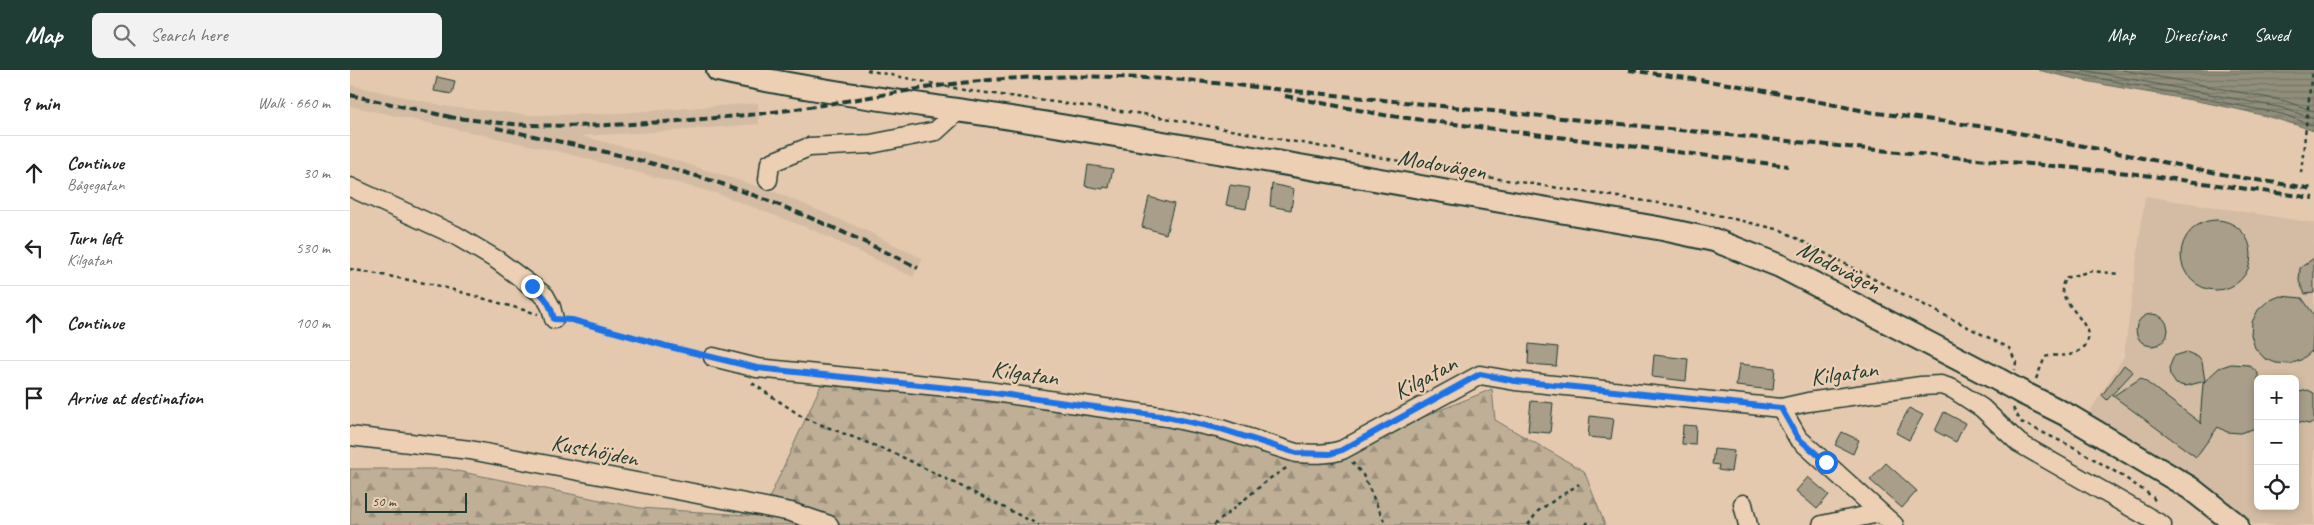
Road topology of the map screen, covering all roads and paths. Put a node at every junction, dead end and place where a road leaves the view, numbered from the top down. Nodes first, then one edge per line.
1 (718, 70) edge
2 (2312, 70) edge
3 (789, 78) edge
4 (960, 109) junction
5 (2301, 173) dead end
6 (768, 180) dead end
7 (350, 187) edge
8 (350, 269) edge
9 (2120, 274) dead end
10 (554, 319) junction
11 (713, 357) joint
12 (751, 382) dead end
13 (2025, 394) junction
14 (1781, 408) junction
15 (350, 436) edge
16 (2114, 442) junction
17 (1342, 450) junction
18 (1308, 454) junction
19 (1579, 484) dead end
20 (1743, 504) dead end
21 (1879, 513) junction
22 (829, 525) edge
23 (1039, 525) edge
24 (1214, 525) edge
25 (1386, 525) edge
26 (1528, 525) edge
27 (1748, 525) edge
28 (1822, 525) edge
29 (1894, 525) edge
30 (2162, 525) edge
31 (2214, 525) edge
32 (2237, 525) edge

1 - 3 main road, Modovägen
2 - 5 path
3 - 4 main road, Modovägen
4 - 6 street
4 - 13 main road, Modovägen, bridge
7 - 10 street
8 - 10 path
9 - 13 path
10 - 11 path
11 - 18 street, Kilgatan
12 - 23 path
13 - 16 main road, Modovägen
14 - 17 street, Kilgatan
14 - 21 street
14 - 30 street, Kilgatan
15 - 22 street, Kusthöjden
16 - 31 main road, Modovägen
16 - 32 main road, Modovägen
17 - 18 street, Kilgatan
17 - 25 path
18 - 24 path
19 - 26 path
20 - 27 street
21 - 28 street
21 - 29 street

